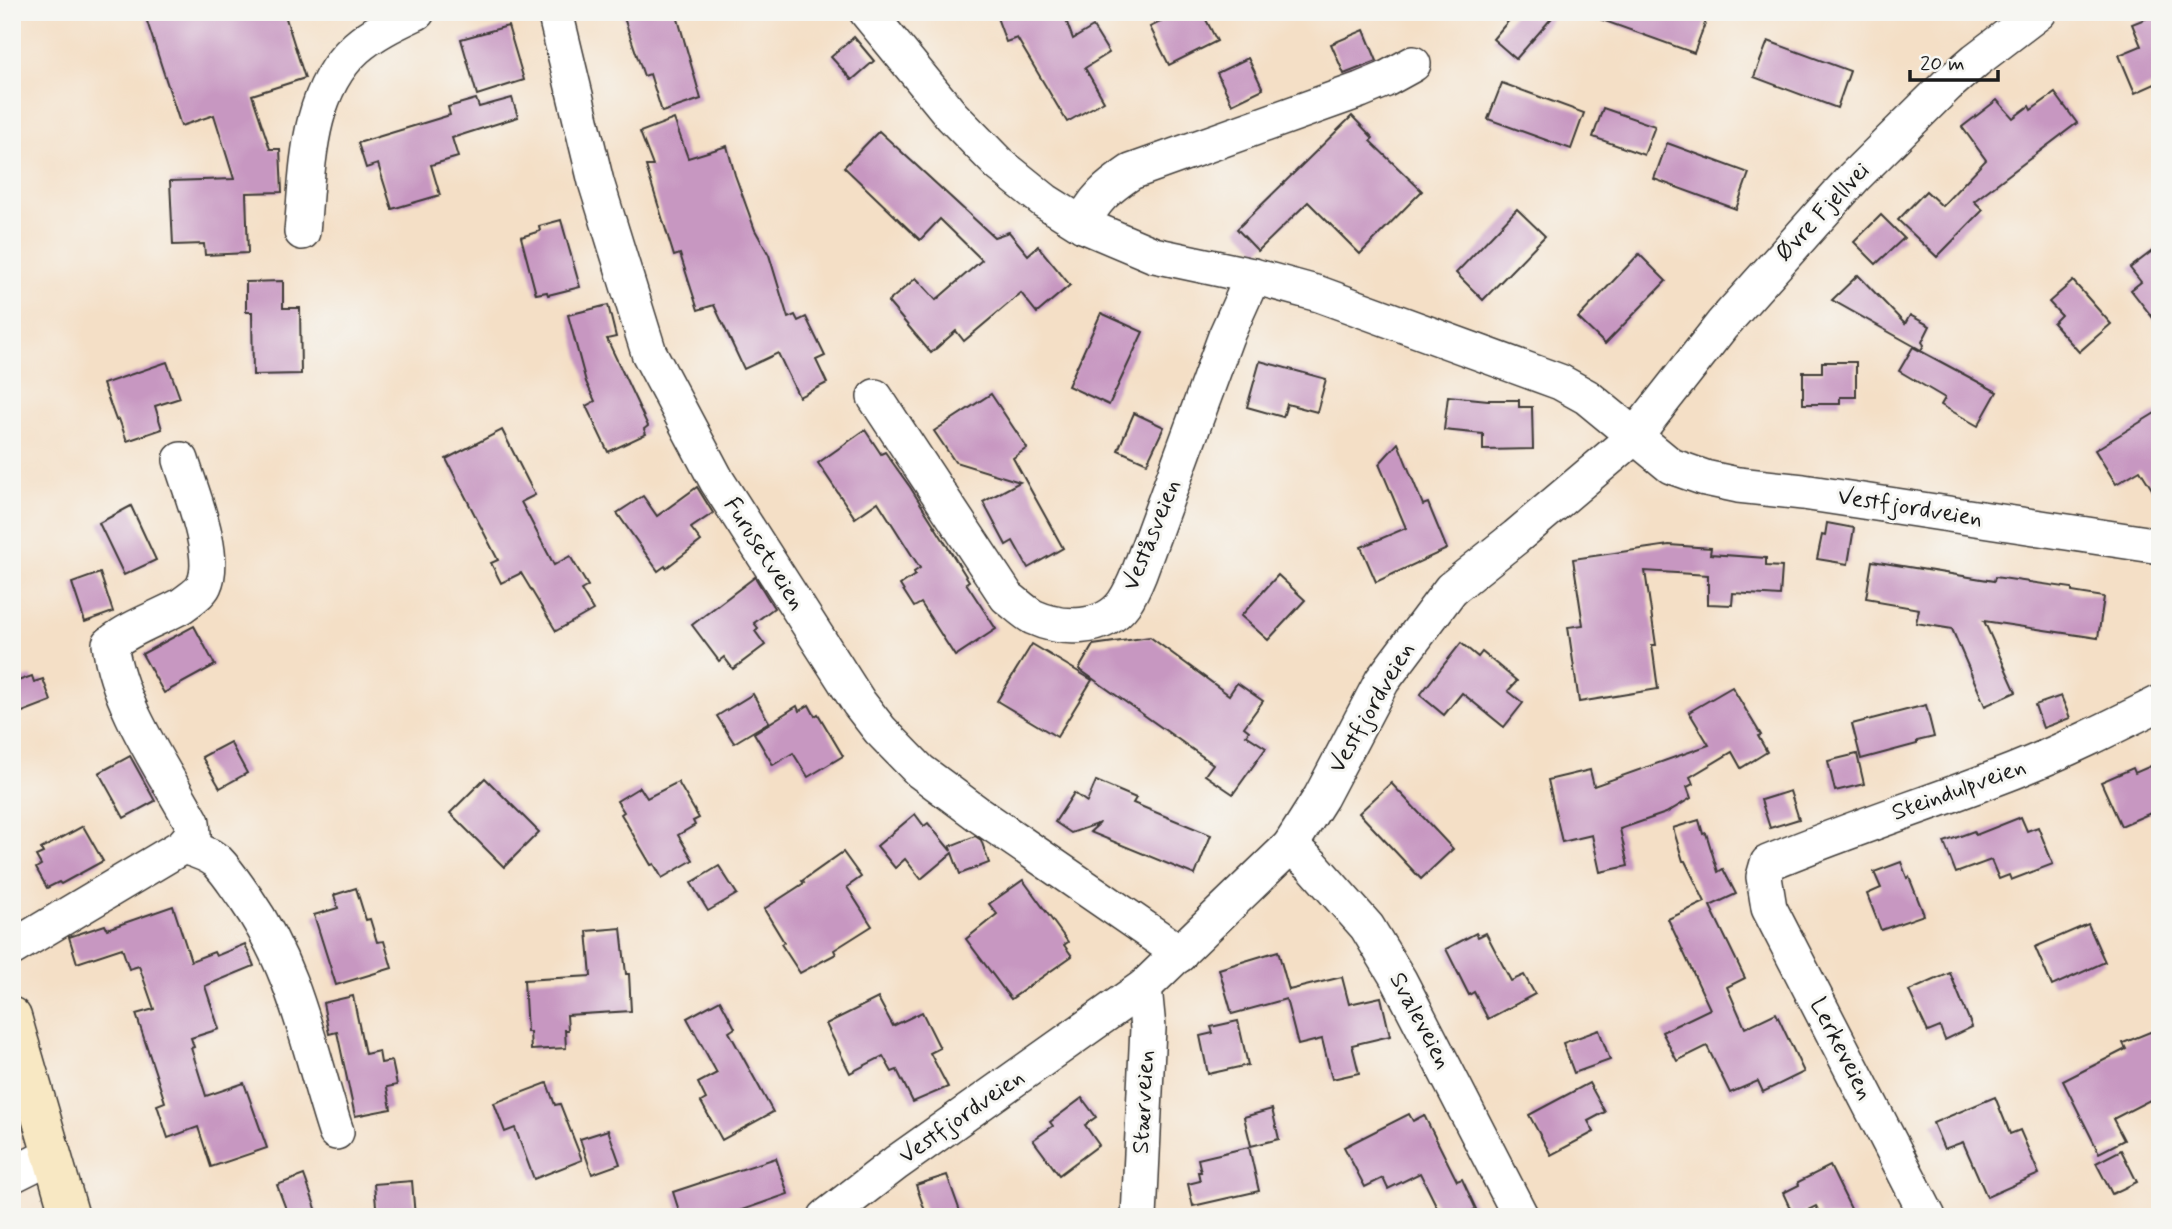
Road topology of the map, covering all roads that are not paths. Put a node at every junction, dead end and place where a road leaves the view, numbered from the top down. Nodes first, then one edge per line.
1 (417, 12) edge
2 (555, 12) edge
3 (867, 12) edge
4 (2039, 12) edge
5 (1413, 64) dead end
6 (1083, 225) junction
7 (302, 232) dead end
8 (1253, 276) junction
9 (875, 397) dead end
10 (1634, 437) junction
11 (181, 460) dead end
12 (2160, 546) edge
13 (2160, 703) edge
14 (183, 846) junction
15 (1290, 846) junction
16 (1764, 877) joint
17 (12, 948) edge
18 (1179, 955) junction
19 (1144, 987) junction
20 (12, 1017) edge
21 (336, 1132) dead end
22 (52, 1155) junction
23 (12, 1175) edge
24 (70, 1217) edge
25 (826, 1217) edge
26 (1139, 1217) edge
27 (1521, 1217) edge
28 (1928, 1217) edge

1 - 7 street
2 - 18 street, Furusetveien
3 - 6 street
4 - 10 street, Øvre Fjellvei
5 - 6 street
6 - 8 street
8 - 9 street, Veståsveien
8 - 10 street
10 - 12 street, Vestfjordveien
10 - 15 street, Vestfjordveien
11 - 14 street
13 - 16 street, Steindulpveien
14 - 17 street
14 - 21 street
15 - 18 street, Vestfjordveien
15 - 27 street, Svaleveien
16 - 28 street, Lerkeveien
18 - 19 street, Vestfjordveien
19 - 25 street, Vestfjordveien
19 - 26 street, Stærveien
20 - 22 main road
22 - 23 street
22 - 24 main road

